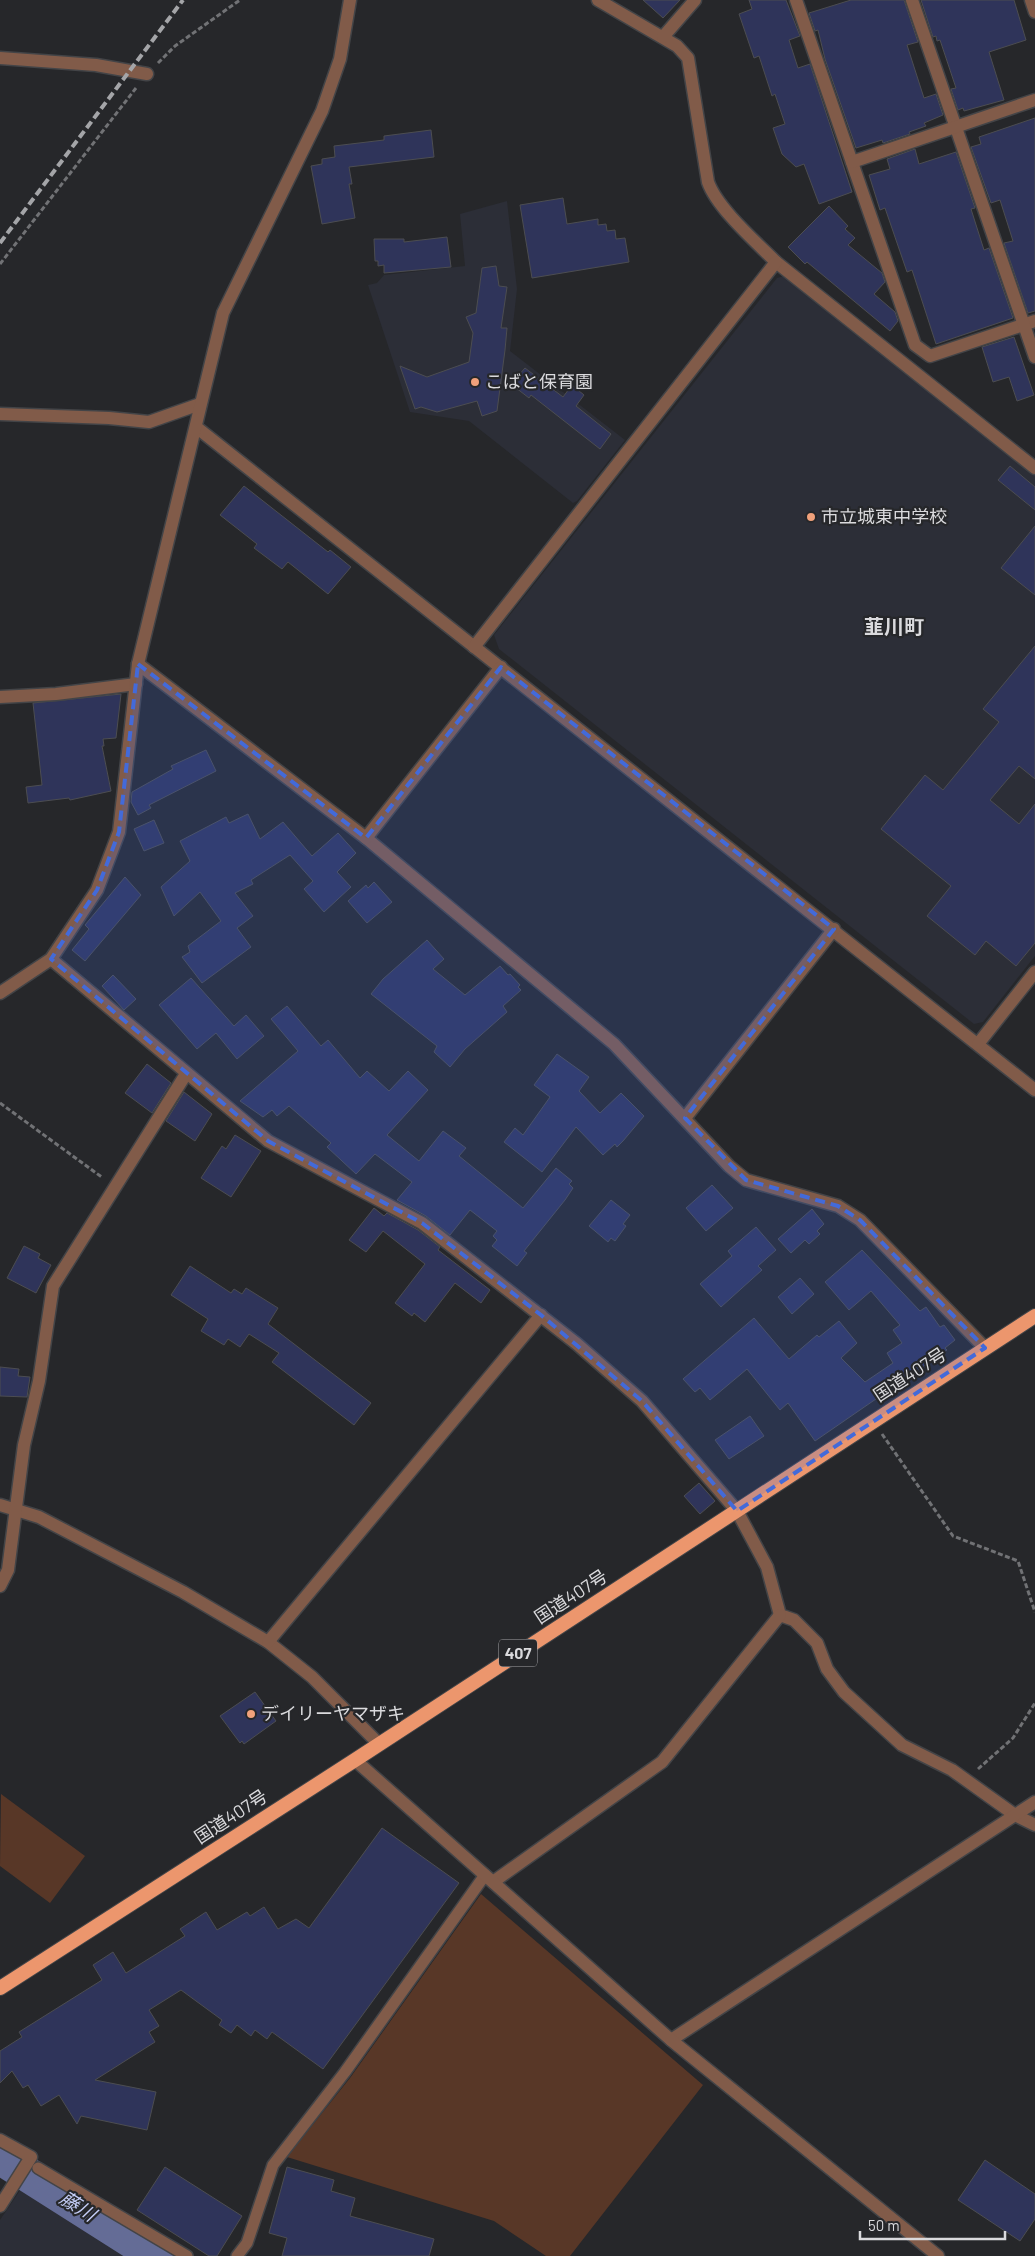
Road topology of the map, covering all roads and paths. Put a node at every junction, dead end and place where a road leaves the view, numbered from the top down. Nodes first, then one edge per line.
1 (240, 0) edge
2 (350, 0) edge
3 (598, 0) edge
4 (695, 0) edge
5 (796, 0) edge
6 (912, 0) edge
7 (1031, 0) edge
8 (1035, 12) edge
9 (663, 38) junction
10 (0, 58) edge
11 (147, 74) junction
12 (1035, 100) edge
13 (956, 127) junction
14 (852, 162) junction
15 (776, 262) junction
16 (0, 264) edge
17 (1030, 322) edge
18 (1035, 357) edge
19 (200, 404) junction
20 (0, 414) edge
21 (196, 428) junction
22 (1035, 468) edge
23 (474, 646) junction
24 (138, 664) junction
25 (501, 667) junction
26 (136, 684) junction
27 (0, 697) edge
28 (366, 838) junction
29 (834, 929) junction
30 (51, 959) junction
31 (1035, 972) edge
32 (0, 993) edge
33 (978, 1044) junction
34 (186, 1074) junction
35 (1035, 1090) edge
36 (0, 1103) edge
37 (685, 1118) junction
38 (115, 1186) junction
39 (541, 1315) junction
40 (1035, 1316) edge
41 (985, 1348) junction
42 (874, 1421) junction
43 (0, 1505) edge
44 (14, 1510) junction
45 (737, 1511) junction
46 (0, 1586) edge
47 (1035, 1612) edge
48 (780, 1616) junction
49 (268, 1642) junction
50 (1035, 1704) edge
51 (379, 1744) junction
52 (355, 1760) junction
53 (966, 1780) junction
54 (1035, 1802) edge
55 (1015, 1815) junction
56 (1035, 1824) edge
57 (489, 1879) junction
58 (0, 1988) edge
59 (672, 2040) junction
60 (0, 2140) edge
61 (32, 2166) junction
62 (0, 2206) edge
63 (187, 2256) edge
64 (237, 2256) edge
65 (938, 2256) edge

1 - 11 path
2 - 19 street
3 - 9 street
4 - 9 street
5 - 14 street
6 - 13 street
7 - 8 street
9 - 15 street
10 - 11 street
11 - 16 path
12 - 13 street
13 - 14 street
13 - 17 street
14 - 17 street
15 - 22 street
15 - 23 street
17 - 18 street
19 - 20 street
19 - 21 street
21 - 23 street
21 - 24 street
23 - 25 street
24 - 26 street
24 - 28 street
25 - 28 street
25 - 29 street
26 - 27 street
26 - 30 street
28 - 37 street
29 - 33 street
29 - 37 street
30 - 32 street
30 - 34 street
31 - 33 street
33 - 35 street
34 - 38 street
34 - 39 street
36 - 38 path
37 - 41 street
38 - 44 street
39 - 45 street
39 - 49 street
40 - 41 highway, 国道407号 / 407
41 - 42 highway, 国道407号 / 407
42 - 45 highway, 国道407号 / 407
42 - 47 path
43 - 44 street
44 - 46 street
44 - 49 street
45 - 48 street
45 - 51 highway, 国道407号 / 407
48 - 53 street
48 - 57 street
49 - 51 street
50 - 53 path
51 - 52 highway, 国道407号 / 407
52 - 57 street
52 - 58 highway, 国道407号 / 407
53 - 55 street
54 - 55 street
55 - 56 street
55 - 59 street
57 - 59 street
57 - 64 lane
59 - 65 street
60 - 61 street
61 - 62 street
61 - 63 lane

